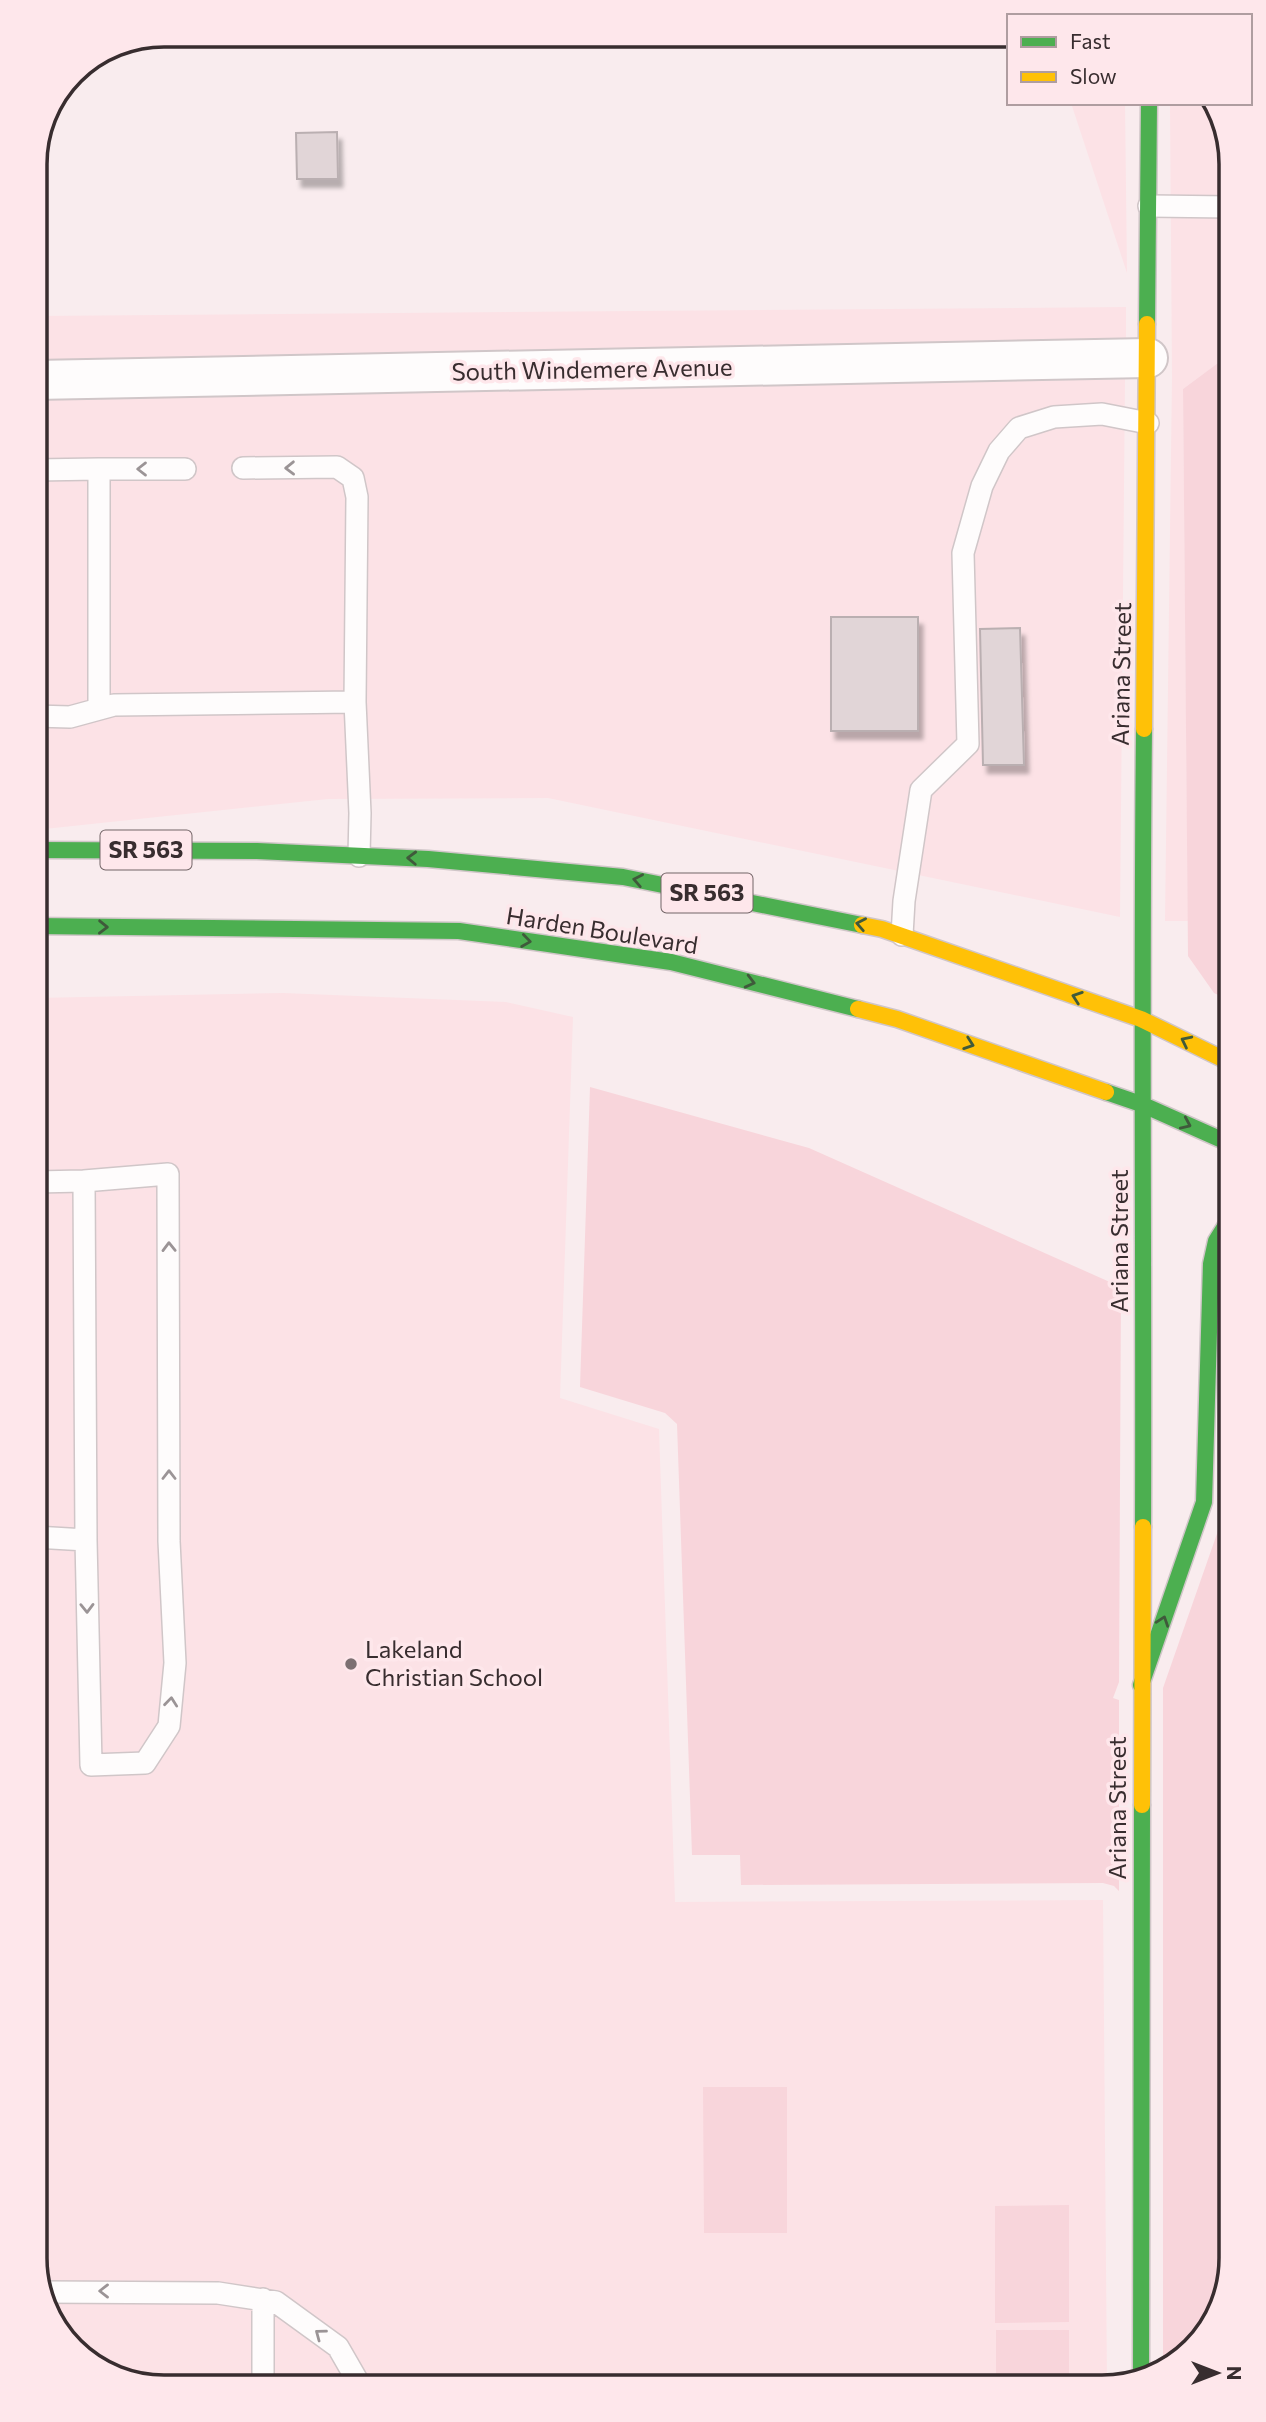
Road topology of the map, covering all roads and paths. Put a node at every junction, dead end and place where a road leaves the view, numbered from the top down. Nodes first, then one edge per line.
1 (1149, 105) edge
2 (1149, 206) junction
3 (1219, 206) edge
4 (1148, 358) junction
5 (48, 380) edge
6 (1147, 423) junction
7 (243, 468) dead end
8 (99, 469) junction
9 (185, 469) dead end
10 (48, 470) edge
11 (355, 702) junction
12 (99, 709) junction
13 (48, 716) edge
14 (48, 850) edge
15 (359, 856) junction
16 (48, 926) edge
17 (902, 935) junction
18 (1141, 1019) junction
19 (1219, 1057) edge
20 (1141, 1104) junction
21 (1219, 1139) edge
22 (84, 1181) junction
23 (48, 1182) edge
24 (1219, 1236) edge
25 (47, 1538) edge
26 (86, 1540) junction
27 (1141, 1685) junction
28 (53, 2292) edge
29 (263, 2299) junction
30 (1141, 2367) edge
31 (263, 2374) edge
32 (354, 2374) edge

1 - 2 main road, Ariana Street
2 - 3 lane
2 - 4 main road, Ariana Street
4 - 5 street, South Windemere Avenue
4 - 6 main road, Ariana Street
6 - 17 lane
6 - 18 main road, Ariana Street
11 -> 7 lane
9 -> 8 lane
8 - 10 lane
8 - 12 lane
11 - 12 lane
11 - 15 lane
12 - 13 lane
14 - 15 main road, Harden Boulevard / SR 563
17 -> 15 main road, Harden Boulevard / SR 563
16 -> 20 main road, Harden Boulevard
18 -> 17 main road, Harden Boulevard / SR 563
19 -> 18 main road, SR 563
18 - 20 main road, Ariana Street
20 -> 21 main road, Harden Boulevard
20 - 27 main road, Ariana Street
22 - 23 lane
22 - 26 lane
26 -> 22 lane
27 -> 24 main road
25 - 26 lane
27 - 30 main road, Ariana Street
29 -> 28 lane
29 - 31 lane
32 -> 29 lane

